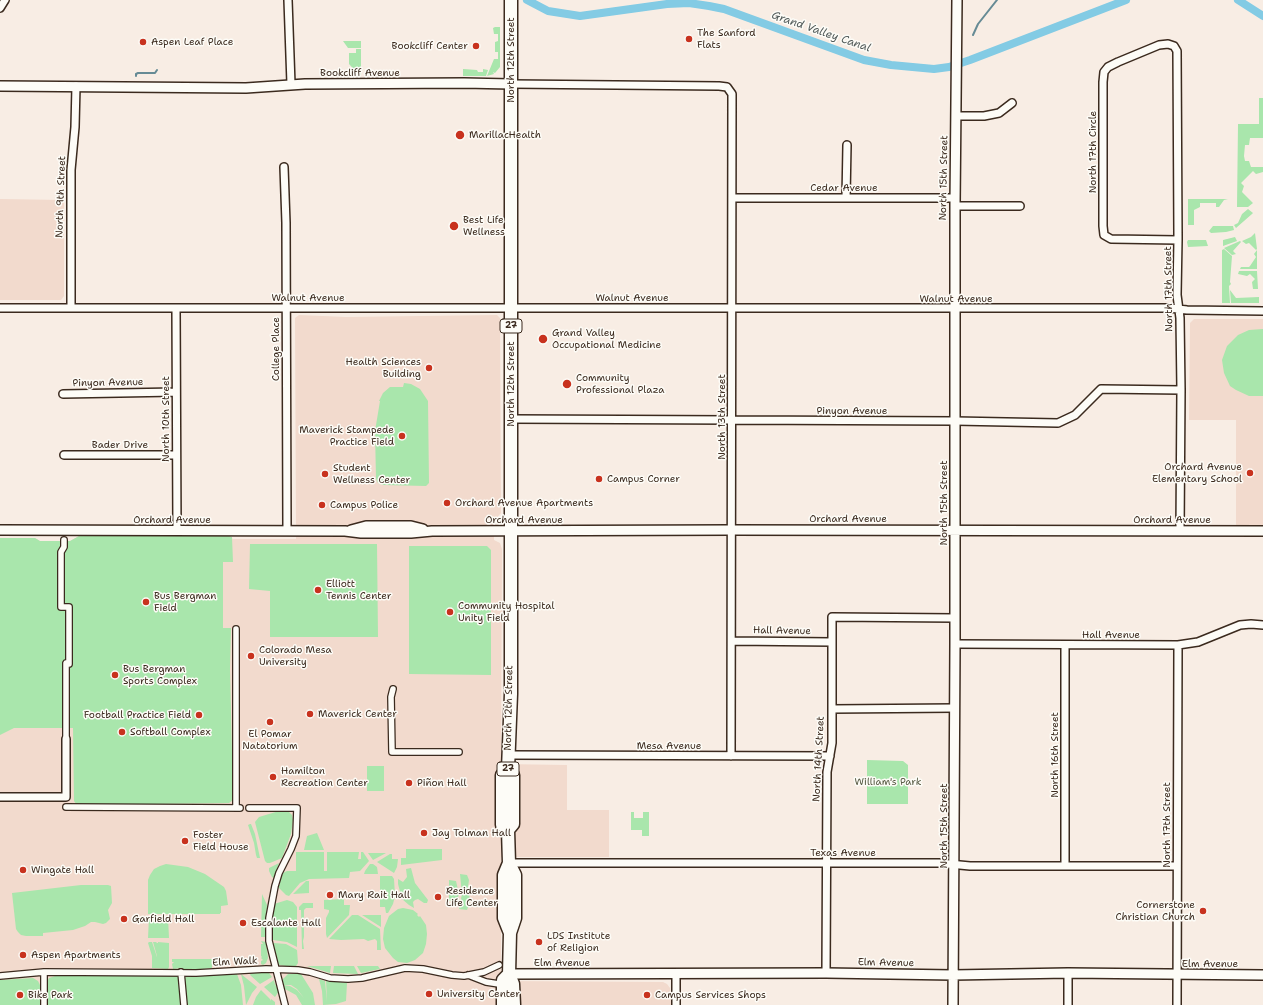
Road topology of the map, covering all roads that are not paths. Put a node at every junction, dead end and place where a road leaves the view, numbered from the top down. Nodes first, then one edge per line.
1 (5, 0) edge
2 (288, 0) edge
3 (511, 0) edge
4 (957, 0) edge
5 (0, 8) edge
6 (1174, 46) joint
7 (291, 84) junction
8 (511, 84) junction
9 (0, 86) edge
10 (76, 86) junction
11 (720, 86) joint
12 (1012, 103) dead end
13 (956, 116) junction
14 (847, 145) dead end
15 (284, 167) dead end
16 (733, 198) junction
17 (846, 198) junction
18 (955, 202) junction
19 (1020, 206) dead end
20 (1178, 240) junction
21 (0, 308) edge
22 (71, 308) junction
23 (176, 308) junction
24 (286, 308) junction
25 (732, 308) junction
26 (511, 309) junction
27 (954, 309) junction
28 (1178, 309) junction
29 (1263, 311) edge
30 (1181, 390) junction
31 (176, 392) junction
32 (63, 394) dead end
33 (511, 419) junction
34 (732, 420) junction
35 (954, 421) junction
36 (64, 455) dead end
37 (176, 455) junction
38 (0, 530) edge
39 (732, 530) junction
40 (954, 530) junction
41 (177, 531) junction
42 (287, 531) junction
43 (510, 531) junction
44 (1180, 531) junction
45 (1263, 532) edge
46 (64, 540) dead end
47 (955, 618) junction
48 (1263, 625) edge
49 (236, 629) dead end
50 (732, 641) junction
51 (832, 642) junction
52 (955, 644) junction
53 (1065, 645) junction
54 (1178, 645) junction
55 (393, 689) dead end
56 (955, 708) junction
57 (832, 709) junction
58 (66, 739) joint
59 (459, 752) dead end
60 (508, 755) junction
61 (732, 756) junction
62 (830, 756) junction
63 (0, 797) edge
64 (66, 807) dead end
65 (249, 808) dead end
66 (509, 863) junction
67 (827, 863) junction
68 (954, 864) junction
69 (1065, 866) junction
70 (1177, 866) junction
71 (498, 964) dead end
72 (276, 970) junction
73 (44, 972) junction
74 (181, 972) junction
75 (826, 973) junction
76 (510, 974) junction
77 (676, 974) junction
78 (1068, 974) junction
79 (468, 975) junction
80 (953, 975) junction
81 (1177, 975) junction
82 (1263, 975) edge
83 (0, 976) edge
84 (499, 984) dead end
85 (44, 1005) edge
86 (184, 1005) edge
87 (286, 1005) edge
88 (502, 1005) edge
89 (514, 1005) edge
90 (676, 1005) edge
91 (953, 1005) edge
92 (1068, 1005) edge
93 (1177, 1005) edge

1 - 5 street
2 - 7 street
3 - 8 main road, North 12th Street / 27
4 - 13 street, North 15th Street
6 - 20 street, North 17th Street
6 - 20 street, North 17th Circle
7 - 8 street, Bookcliff Avenue
7 - 10 street, Bookcliff Avenue
8 - 11 street, Bookcliff Avenue
8 - 26 main road, North 12th Street / 27
9 - 10 street, Bookcliff Avenue
10 - 22 street, North 9th Street
11 - 16 street, North 13th Street
12 - 13 street
13 - 18 street, North 15th Street
14 - 17 street
15 - 24 street, College Place
16 - 17 street, Cedar Avenue
16 - 25 street, North 13th Street
17 - 18 street, Cedar Avenue
18 - 19 street, Cedar Avenue
18 - 27 street, North 15th Street
20 - 28 street, North 17th Street
21 - 22 street, Walnut Avenue
22 - 23 street, Walnut Avenue
23 - 24 street, Walnut Avenue
23 - 31 street, North 10th Street
24 - 26 street, Walnut Avenue
24 - 42 street, College Place
25 - 26 street, Walnut Avenue
25 - 27 street, Walnut Avenue
25 - 34 street, North 13th Street
26 - 33 main road, North 12th Street / 27
27 - 28 street, Walnut Avenue
27 - 35 street, North 15th Street
28 - 29 street, Walnut Avenue
28 - 30 street, North 17th Street
30 - 35 street, Pinyon Avenue
30 - 44 street, North 17th Street
31 - 32 street, Pinyon Avenue
31 - 37 street, North 10th Street
33 - 34 street, Pinyon Avenue
33 - 43 main road, North 12th Street / 27
34 - 35 street, Pinyon Avenue
34 - 39 street, North 13th Street
35 - 40 street, North 15th Street
36 - 37 street, Bader Drive
37 - 41 street, North 10th Street
38 - 41 street, Orchard Avenue
39 - 40 street, Orchard Avenue
39 - 43 street, Orchard Avenue
39 - 50 street, North 13th Street
40 - 44 street, Orchard Avenue
40 - 47 street, North 15th Street
41 - 42 street, Orchard Avenue
42 - 43 street, Orchard Avenue
43 - 60 main road, North 12th Street / 27
44 - 45 street, Orchard Avenue
46 - 58 street
47 - 51 street, North 14th Street
47 - 52 street, North 15th Street
48 - 54 street, Hall Avenue
49 - 64 street
50 - 51 street, Hall Avenue
50 - 61 street, North 13th Street
51 - 57 street, North 14th Street
52 - 53 street, Hall Avenue
52 - 56 street, North 15th Street
53 - 54 street, Hall Avenue
53 - 69 street, North 16th Street
54 - 70 street, North 17th Street
55 - 59 street
56 - 57 street
56 - 68 street, North 15th Street
57 - 62 street, North 14th Street
58 - 63 street
60 - 61 street, Mesa Avenue
60 - 66 main road, North 12th Street / 27
61 - 62 street, Mesa Avenue
62 - 67 street, North 14th Street
65 - 72 street
66 - 67 street, Texas Avenue
66 - 76 main road, North 12th Street / 27
67 - 68 street, Texas Avenue
67 - 75 street, North 14th Street
68 - 69 street, Texas Avenue
68 - 80 street, North 15th Street
69 - 70 street, Texas Avenue
70 - 81 street, North 17th Street
71 - 79 street, Elm Walk
72 - 74 street, Elm Walk
72 - 79 street, Elm Walk
72 - 87 street
73 - 74 street, Elm Walk
73 - 83 street, Elm Walk
73 - 85 street
74 - 86 street
75 - 77 street, Elm Avenue
75 - 80 street, Elm Avenue
76 - 77 street, Elm Avenue
76 - 88 main road, North 12th Street / 27
76 - 89 main road, North 12th Street / 27
77 - 90 street
78 - 80 street, Elm Avenue
78 - 81 street, Elm Avenue
78 - 92 street
79 - 84 street, Elm Walk
80 - 91 street, North 15th Street
81 - 82 street, Elm Avenue
81 - 93 street, North 17th Street

